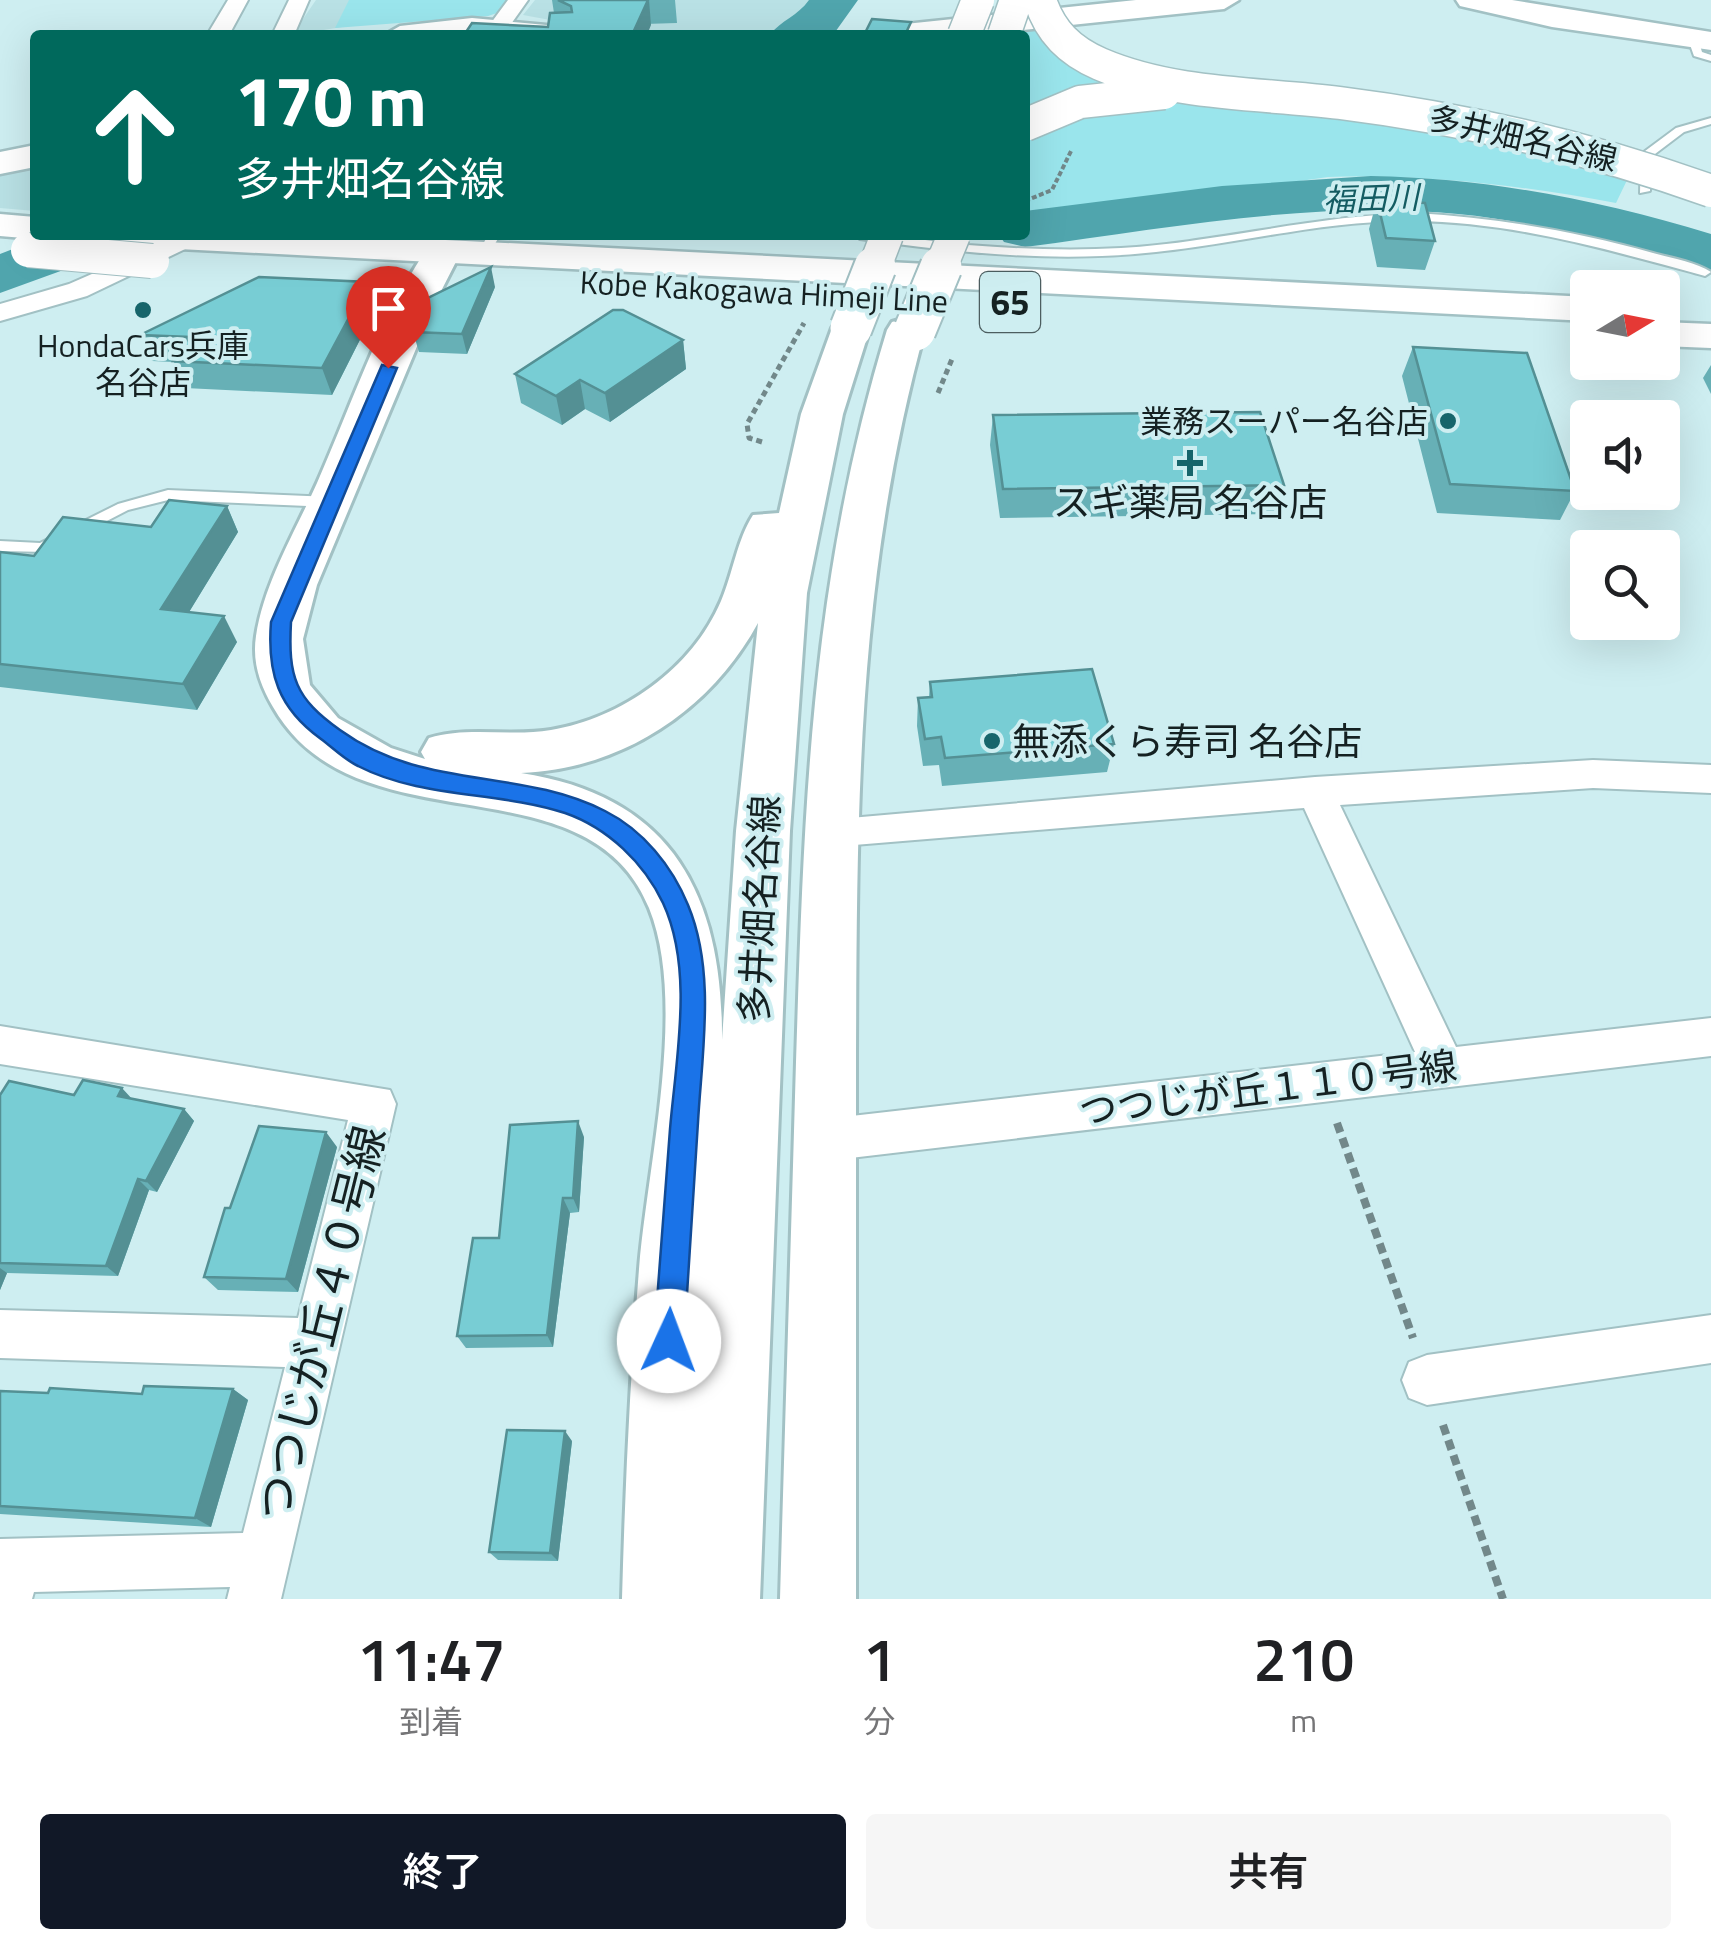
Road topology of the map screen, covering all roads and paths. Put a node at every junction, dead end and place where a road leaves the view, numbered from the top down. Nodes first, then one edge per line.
1 (238, 0) edge
2 (299, 0) edge
3 (518, 0) edge
4 (978, 0) edge
5 (1016, 0) edge
6 (1040, 0) edge
7 (1224, 0) edge
8 (1471, 0) edge
9 (499, 27) junction
10 (224, 30) edge
11 (285, 30) edge
12 (462, 30) edge
13 (521, 30) edge
14 (934, 30) edge
15 (966, 30) edge
16 (1006, 30) edge
17 (1705, 46) edge
18 (1330, 102) junction
19 (1711, 121) edge
20 (1030, 123) edge
21 (1082, 143) dead end
22 (30, 157) edge
23 (0, 163) edge
24 (1711, 190) edge
25 (1644, 191) dead end
26 (1030, 199) edge
27 (16, 238) edge
28 (188, 240) edge
29 (222, 240) edge
30 (886, 240) edge
31 (899, 240) edge
32 (933, 240) edge
33 (949, 240) edge
34 (488, 245) edge
35 (438, 264) junction
36 (1705, 272) dead end
37 (1570, 309) edge
38 (0, 314) edge
39 (1711, 315) edge
40 (1680, 323) edge
41 (868, 328) junction
42 (1570, 329) edge
43 (1680, 330) edge
44 (1711, 336) edge
45 (954, 356) dead end
46 (910, 394) junction
47 (762, 442) dead end
48 (331, 502) junction
49 (0, 546) edge
50 (1711, 780) edge
51 (1315, 792) junction
52 (830, 832) junction
53 (1711, 1037) edge
54 (0, 1045) edge
55 (1444, 1068) junction
56 (825, 1140) junction
57 (0, 1334) edge
58 (1711, 1339) edge
59 (316, 1343) junction
60 (1428, 1380) dead end
61 (7, 1577) edge
62 (258, 1579) edge
63 (660, 1599) edge
64 (722, 1599) edge
65 (818, 1599) edge

1 - 10 street
2 - 11 street
3 - 9 street
4 - 15 street, bridge
5 - 16 street, bridge
6 - 18 street, bridge
7 - 14 main road
8 - 17 main road
9 - 12 main road
9 - 13 main road
18 - 20 street, bridge
18 - 24 street, 多井畑名谷線, bridge
19 - 25 lane
21 - 26 path
22 - 23 main road
27 - 35 main road, Kobe Kakogawa Himeji Line / 65, bridge
28 - 38 street
29 - 35 main road, Kobe Kakogawa Himeji Line / 65
30 - 41 street, 多井畑名谷線, bridge
31 - 36 lane
32 - 41 street, 多井畑名谷線
33 - 41 street, bridge
34 - 35 main road, Kobe Kakogawa Himeji Line / 65
34 - 37 main road, Kobe Kakogawa Himeji Line / 65
35 - 42 main road, Kobe Kakogawa Himeji Line / 65
35 - 48 street
39 - 40 main road
41 - 46 street, 多井畑名谷線
41 - 47 path
41 - 48 street
41 - 64 street, 多井畑名谷線
43 - 44 main road
45 - 46 path
46 - 52 street, 多井畑名谷線
48 - 49 lane
48 - 63 street
50 - 51 street
51 - 52 street
51 - 55 street
52 - 56 street, 多井畑名谷線
53 - 55 street, つつじが丘１１０号線
54 - 59 street, つつじが丘４０号線
55 - 56 street, つつじが丘１１０号線
56 - 65 street, 多井畑名谷線
57 - 59 street
58 - 60 street
59 - 62 street, つつじが丘４０号線
61 - 62 street

